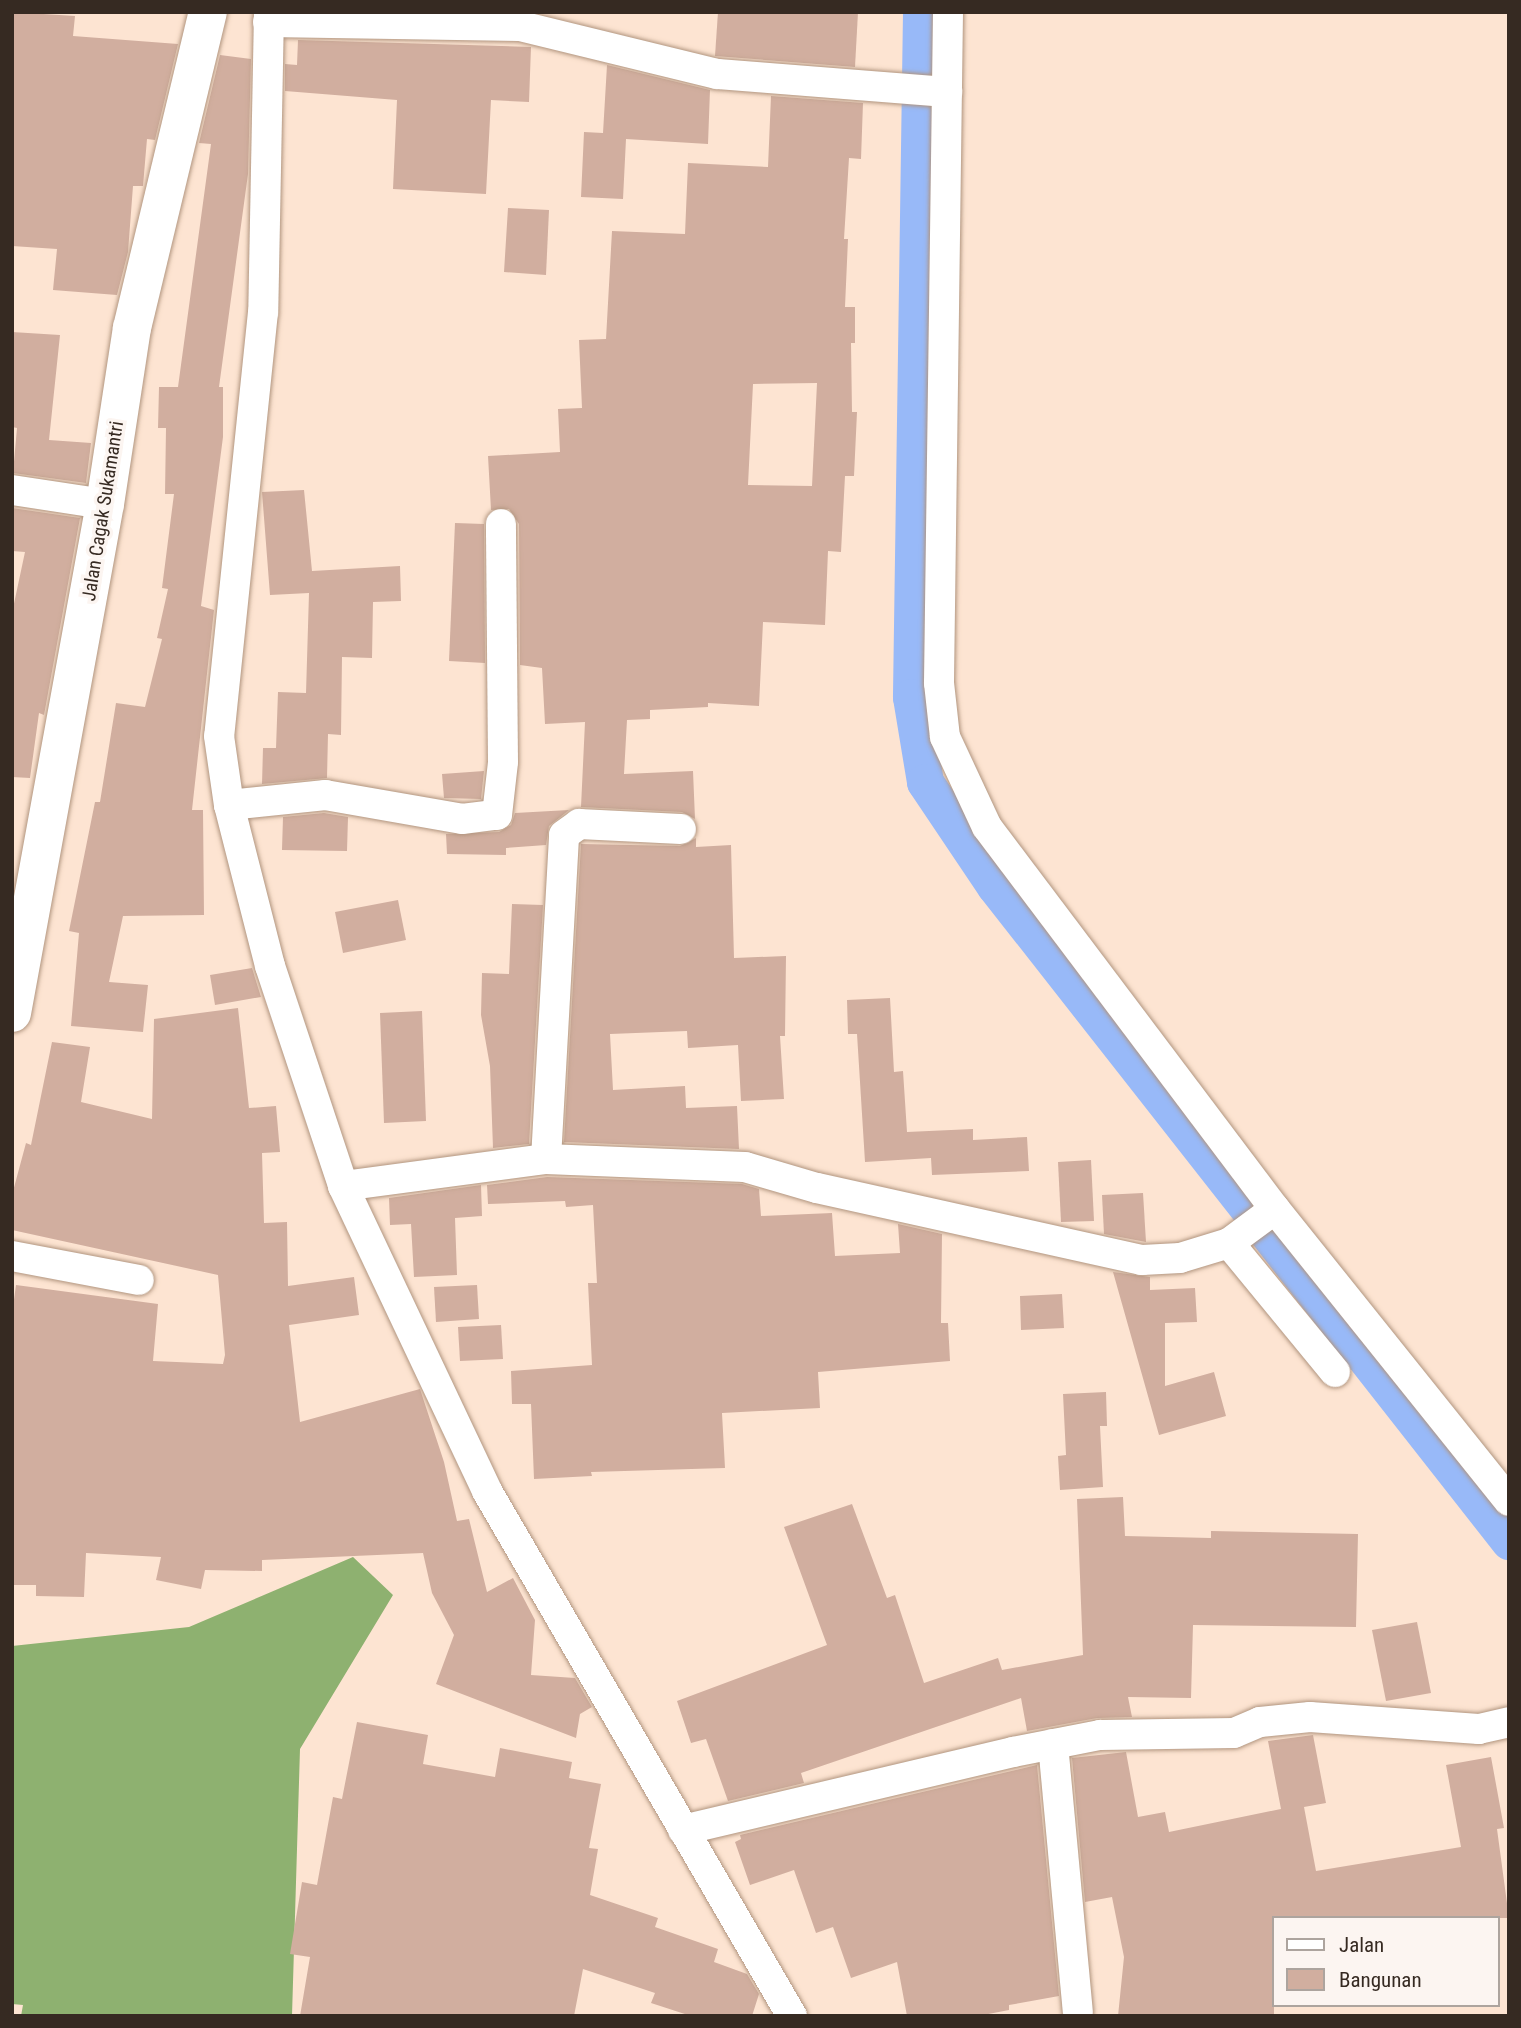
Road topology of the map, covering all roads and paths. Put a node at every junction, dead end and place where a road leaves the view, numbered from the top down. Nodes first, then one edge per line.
1 (208, 12) edge
2 (948, 12) edge
3 (269, 17) edge
4 (940, 92) junction
5 (12, 491) edge
6 (105, 504) junction
7 (501, 524) dead end
8 (229, 805) junction
9 (681, 829) dead end
10 (12, 1013) edge
11 (546, 1159) junction
12 (342, 1186) junction
13 (1271, 1212) junction
14 (1232, 1240) junction
15 (12, 1256) edge
16 (139, 1280) dead end
17 (1335, 1372) dead end
18 (1509, 1501) edge
19 (1509, 1722) edge
20 (1053, 1744) junction
21 (683, 1830) junction
22 (1078, 2012) dead end
23 (792, 2016) edge

1 - 6 street, Jalan Cagak Sukamantri
2 - 4 street
3 - 4 street
3 - 8 street
4 - 13 street
5 - 6 street
6 - 10 street, Jalan Cagak Sukamantri
7 - 8 street
8 - 12 street
9 - 11 street
11 - 12 street
11 - 14 street
12 - 21 street
13 - 14 street
13 - 18 street
14 - 17 street
15 - 16 street
19 - 20 street
20 - 21 street
20 - 22 street
21 - 23 street

